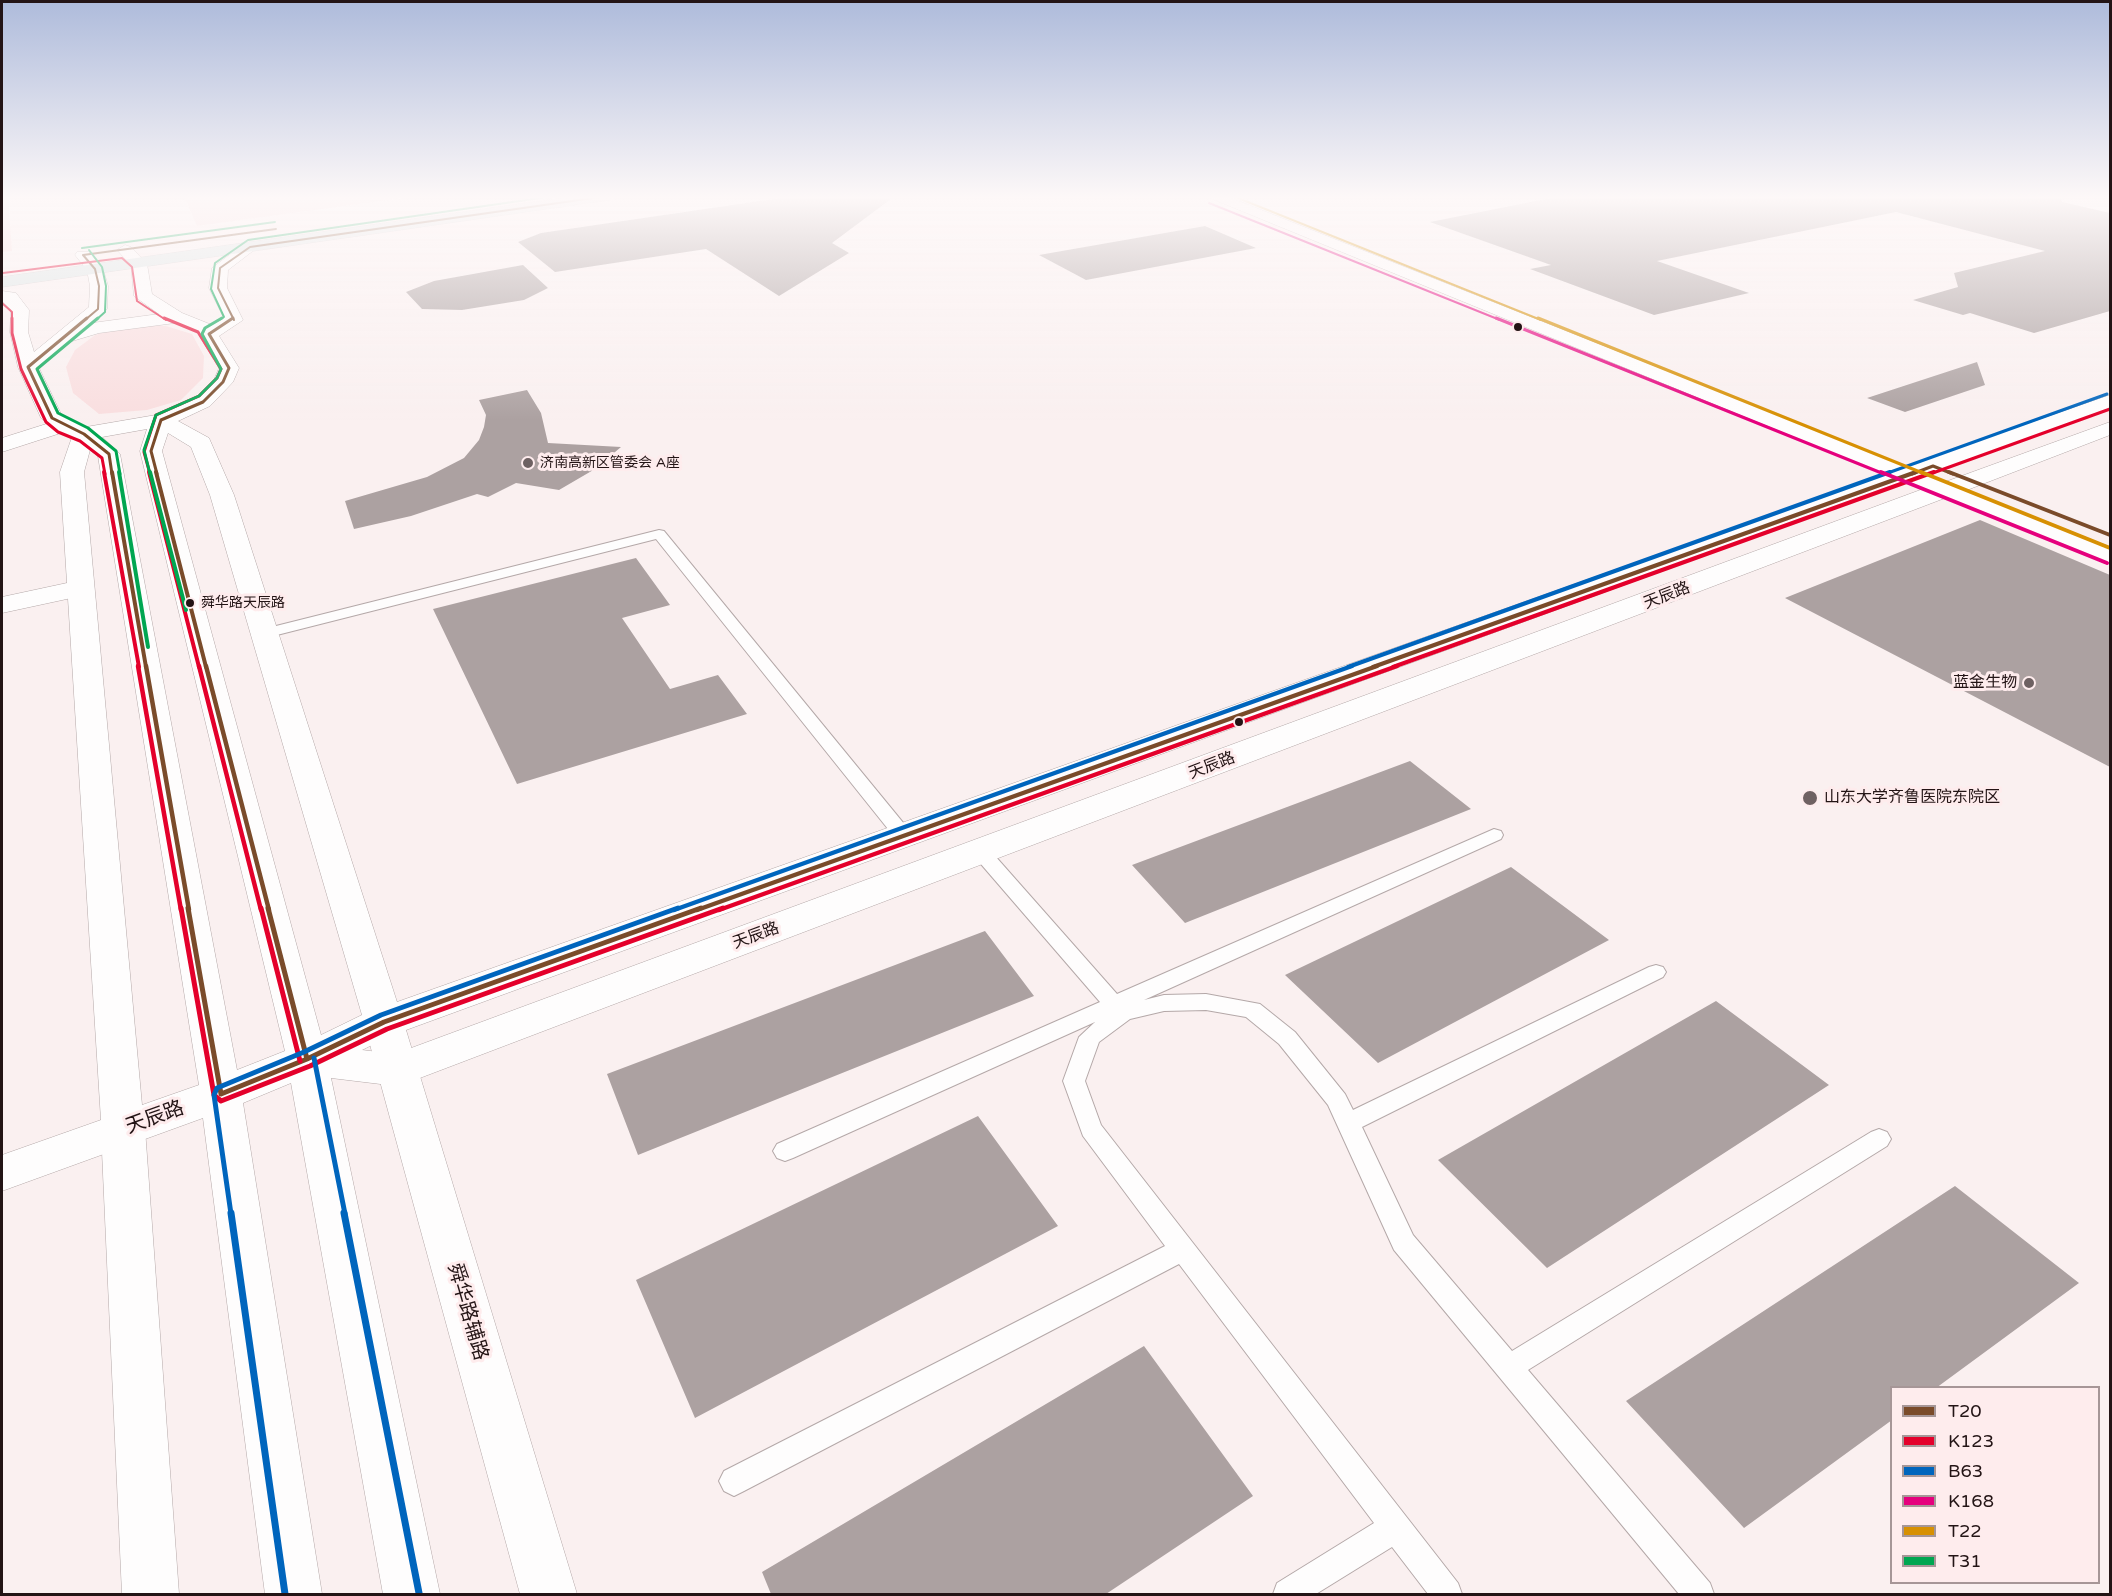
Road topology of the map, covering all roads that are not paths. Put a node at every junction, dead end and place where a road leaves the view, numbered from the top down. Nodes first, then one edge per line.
1 (84, 270) edge
2 (95, 270) edge
3 (140, 270) edge
4 (220, 270) edge
5 (1404, 270) edge
6 (1428, 270) edge
7 (2, 282) edge
8 (2, 296) edge
9 (176, 317) junction
10 (209, 334) junction
11 (61, 341) junction
12 (28, 367) junction
13 (2110, 401) edge
14 (161, 420) junction
15 (2110, 428) edge
16 (73, 429) junction
17 (2, 445) edge
18 (1940, 478) junction
19 (2110, 535) edge
20 (2110, 556) edge
21 (81, 588) junction
22 (2, 605) edge
23 (265, 633) junction
24 (1494, 834) dead end
25 (905, 838) junction
26 (981, 852) junction
27 (1656, 972) dead end
28 (1119, 1009) junction
29 (389, 1041) junction
30 (307, 1059) junction
31 (221, 1094) junction
32 (1348, 1123) junction
33 (123, 1130) junction
34 (1879, 1139) dead end
35 (785, 1151) dead end
36 (2, 1173) edge
37 (1183, 1250) junction
38 (1508, 1368) junction
39 (734, 1481) dead end
40 (1396, 1527) junction
41 (151, 1594) edge
42 (293, 1594) edge
43 (412, 1594) edge
44 (549, 1594) edge
45 (1288, 1594) edge
46 (1448, 1594) edge
47 (1699, 1594) edge

1 - 7 main road
2 - 11 main road
3 - 9 main road
4 - 10 main road
5 - 18 main road
6 - 18 main road
8 - 12 main road
9 - 10 main road
9 - 11 main road
10 - 14 main road
11 - 12 main road
12 - 16 main road
13 - 18 main road, 天辰路
14 - 16 main road
14 - 23 main road, 舜华路辅路
14 - 30 main road
15 - 18 main road, 天辰路
16 - 17 main road
16 - 21 main road
16 - 31 main road
18 - 19 main road
18 - 20 main road
18 - 25 main road, 天辰路
18 - 26 main road, 天辰路
21 - 22 main road
21 - 33 main road
23 - 25 lane
23 - 29 main road, 舜华路辅路
24 - 28 lane
25 - 29 main road, 天辰路
26 - 28 lane
26 - 29 main road, 天辰路
27 - 32 lane
28 - 32 lane
28 - 35 lane
28 - 37 lane
29 - 30 main road, 天辰路
29 - 30 main road, 天辰路
29 - 44 main road, 舜华路辅路
30 - 31 main road, 天辰路
30 - 43 main road
31 - 33 main road, 天辰路
31 - 42 main road
32 - 38 lane
33 - 36 main road, 天辰路
33 - 41 main road
34 - 38 lane
37 - 39 lane
37 - 40 lane
38 - 47 lane
40 - 45 lane
40 - 46 lane

